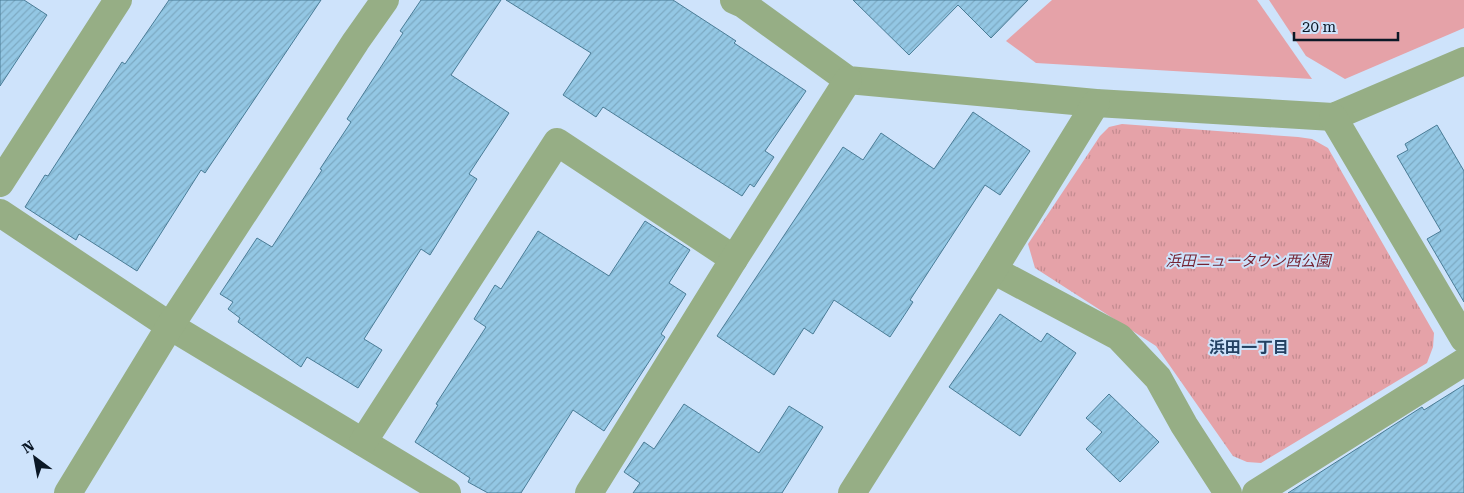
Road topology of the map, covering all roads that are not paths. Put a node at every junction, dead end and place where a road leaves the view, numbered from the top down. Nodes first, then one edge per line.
1 (118, 0) edge
2 (385, 0) edge
3 (734, 0) edge
4 (1464, 61) edge
5 (848, 80) junction
6 (1096, 103) junction
7 (1333, 118) junction
8 (0, 183) edge
9 (0, 212) edge
10 (734, 259) junction
11 (994, 270) junction
12 (170, 326) junction
13 (1464, 339) edge
14 (1464, 362) edge
15 (363, 442) junction
16 (68, 493) edge
17 (447, 493) edge
18 (589, 493) edge
19 (852, 493) edge
20 (1228, 493) edge
21 (1256, 493) edge

1 - 8 street
2 - 12 street
3 - 5 street
4 - 7 street
5 - 6 street
5 - 10 street
6 - 7 street
6 - 11 street
7 - 13 street
9 - 12 street
10 - 15 street
10 - 18 street
11 - 19 street
11 - 20 street
12 - 15 street
12 - 16 street
14 - 21 street
15 - 17 street

